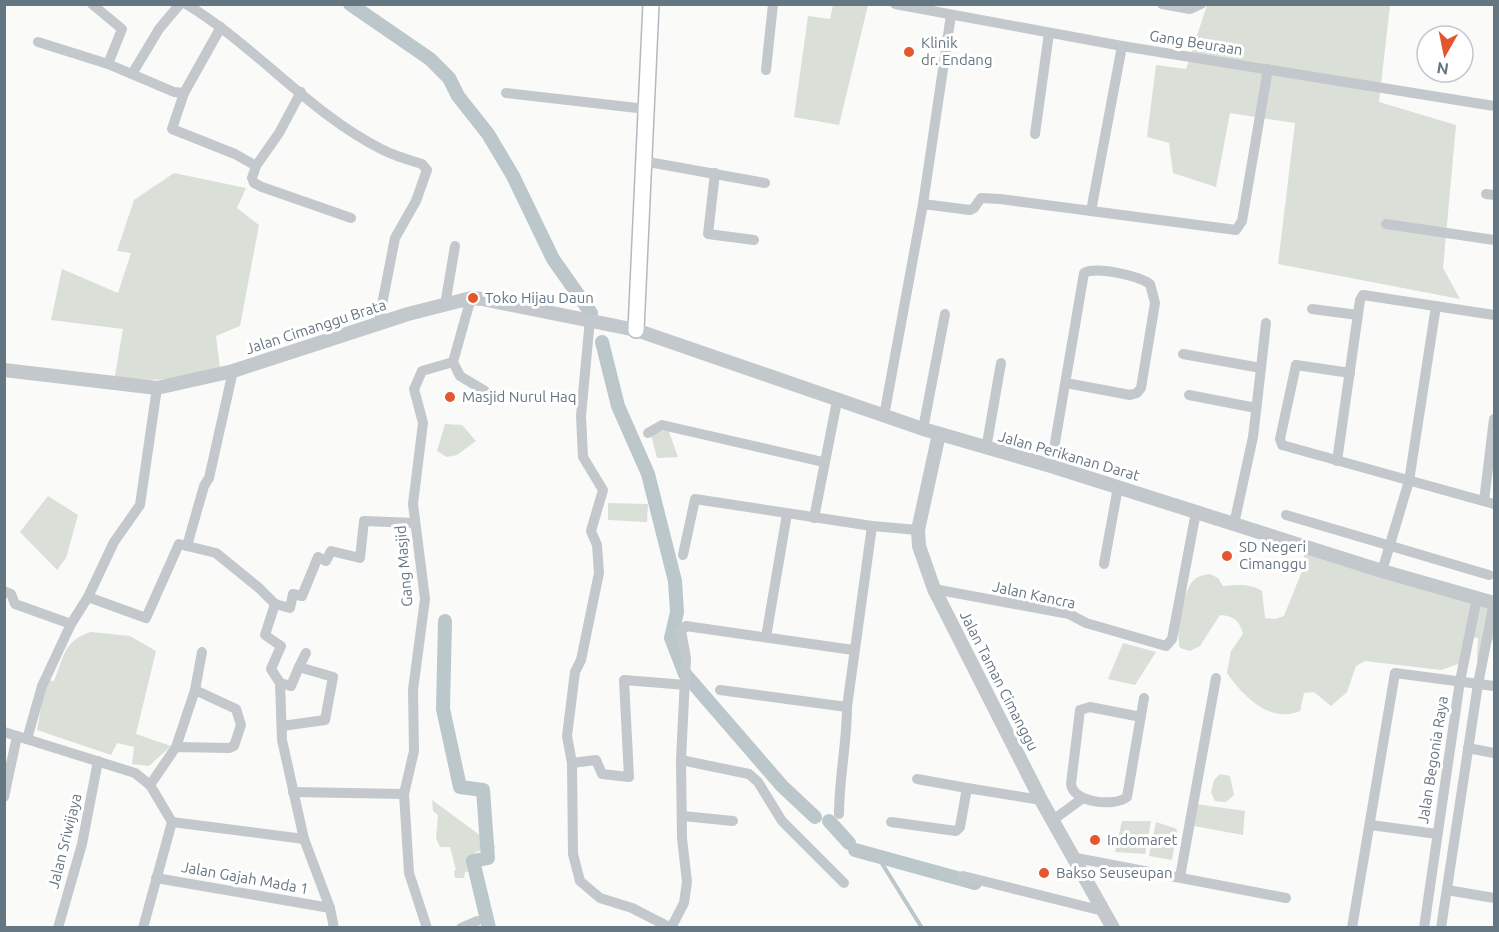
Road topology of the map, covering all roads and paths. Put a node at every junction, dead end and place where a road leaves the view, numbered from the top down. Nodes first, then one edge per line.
1 (92, 4) edge
2 (180, 4) edge
3 (186, 4) edge
4 (651, 4) edge
5 (773, 4) edge
6 (895, 4) edge
7 (1162, 4) edge
8 (1201, 4) edge
9 (951, 15) junction
10 (221, 27) junction
11 (1049, 33) junction
12 (38, 42) dead end
13 (1122, 46) junction
14 (108, 64) junction
15 (1268, 69) junction
16 (766, 70) dead end
17 (132, 74) junction
18 (301, 92) junction
19 (184, 93) junction
20 (506, 93) dead end
21 (1494, 106) edge
22 (646, 109) junction
23 (1035, 134) dead end
24 (643, 161) junction
25 (256, 166) junction
26 (715, 173) junction
27 (765, 183) dead end
28 (923, 204) junction
29 (1091, 211) junction
30 (351, 218) dead end
31 (1386, 224) dead end
32 (754, 240) dead end
33 (1494, 240) edge
34 (455, 246) dead end
35 (471, 298) junction
36 (445, 305) junction
37 (1436, 306) junction
38 (1312, 309) dead end
39 (945, 314) dead end
40 (1358, 315) junction
41 (1494, 315) edge
42 (590, 319) junction
43 (1266, 323) dead end
44 (378, 325) junction
45 (636, 330) junction
46 (1183, 354) dead end
47 (453, 362) junction
48 (1001, 363) dead end
49 (1260, 368) junction
50 (4, 370) edge
51 (233, 371) junction
52 (1350, 373) junction
53 (1066, 383) junction
54 (157, 388) junction
55 (485, 391) dead end
56 (1189, 395) dead end
57 (837, 401) junction
58 (1256, 408) junction
59 (884, 416) junction
60 (1494, 419) edge
61 (923, 429) junction
62 (648, 433) dead end
63 (939, 434) junction
64 (986, 449) junction
65 (1337, 460) junction
66 (823, 462) junction
67 (1051, 466) junction
68 (1409, 482) junction
69 (1118, 487) junction
70 (1489, 502) edge
71 (1196, 512) junction
72 (787, 514) junction
73 (1286, 515) dead end
74 (814, 518) junction
75 (415, 523) junction
76 (1234, 524) junction
77 (873, 526) junction
78 (918, 530) junction
79 (187, 546) junction
80 (1390, 548) junction
81 (683, 555) dead end
82 (1104, 564) dead end
83 (1382, 571) junction
84 (1489, 575) dead end
85 (934, 589) junction
86 (4, 591) edge
87 (88, 597) junction
88 (1477, 598) junction
89 (1494, 603) edge
90 (275, 604) junction
91 (71, 624) junction
92 (766, 637) junction
93 (853, 650) junction
94 (202, 652) dead end
95 (306, 653) dead end
96 (299, 667) junction
97 (1216, 678) dead end
98 (686, 681) junction
99 (1460, 681) junction
100 (280, 683) junction
101 (1478, 684) junction
102 (1494, 686) edge
103 (195, 690) junction
104 (720, 690) dead end
105 (1144, 698) dead end
106 (847, 707) junction
107 (1142, 717) junction
108 (282, 726) junction
109 (4, 732) edge
110 (22, 738) junction
111 (176, 747) junction
112 (1468, 748) junction
113 (1494, 753) edge
114 (681, 760) junction
115 (98, 761) junction
116 (572, 763) junction
117 (917, 779) dead end
118 (150, 785) junction
119 (966, 788) junction
120 (293, 792) junction
121 (404, 794) junction
122 (4, 797) edge
123 (1083, 798) junction
124 (1041, 800) junction
125 (839, 814) dead end
126 (683, 816) junction
127 (1053, 820) junction
128 (733, 821) dead end
129 (172, 822) junction
130 (891, 822) dead end
131 (1371, 825) junction
132 (1437, 834) junction
133 (304, 839) junction
134 (1071, 857) junction
135 (963, 876) dead end
136 (1180, 877) junction
137 (156, 878) junction
138 (844, 882) dead end
139 (1447, 890) junction
140 (1286, 898) dead end
141 (1494, 898) edge
142 (330, 908) junction
143 (1103, 911) junction
144 (477, 921) dead end
145 (58, 927) edge
146 (143, 927) edge
147 (334, 927) edge
148 (427, 927) edge
149 (461, 927) edge
150 (671, 927) edge
151 (1113, 927) edge
152 (1352, 927) edge
153 (1424, 927) edge
154 (1441, 927) edge

1 - 14 street
2 - 17 street
3 - 10 street
4 - 22 main road
5 - 16 street
6 - 9 street, Gang Beuraan
7 - 8 street
9 - 11 street, Gang Beuraan
9 - 28 street
10 - 18 street
10 - 19 street
11 - 13 street, Gang Beuraan
11 - 23 street
12 - 14 street
13 - 15 street, Gang Beuraan
13 - 29 street
14 - 17 street
15 - 21 street, Gang Beuraan
15 - 29 street
17 - 19 street
18 - 25 street
18 - 44 street
19 - 25 street
20 - 22 street
22 - 24 main road
24 - 26 street
24 - 45 main road
25 - 30 street
26 - 27 street
26 - 32 street
28 - 29 street
28 - 59 street
31 - 33 street
34 - 36 street
35 - 36 street, Jalan Cimanggu Brata
35 - 42 street, Jalan Cimanggu Brata
35 - 47 street
36 - 44 street, Jalan Cimanggu Brata
37 - 40 street
37 - 41 street
37 - 68 street
38 - 40 street
39 - 61 street
40 - 52 street
42 - 45 street, Jalan Cimanggu Brata
42 - 116 street
43 - 49 street
44 - 51 street, Jalan Cimanggu Brata
45 - 57 street, Jalan Perikanan Darat
46 - 49 street
47 - 55 street
47 - 75 street, Gang Masjid
48 - 64 street
49 - 58 street
50 - 54 street, Jalan Cimanggu Brata
51 - 54 street, Jalan Cimanggu Brata
51 - 79 street
52 - 65 street
52 - 65 street
53 - 53 street
53 - 67 street
54 - 87 street
56 - 58 street
57 - 59 street, Jalan Perikanan Darat
57 - 66 street
58 - 76 street
59 - 61 street, Jalan Perikanan Darat
60 - 70 street
61 - 63 street, Jalan Perikanan Darat
62 - 66 street
63 - 64 street, Jalan Perikanan Darat
63 - 78 street, Jalan Taman Cimanggu
64 - 67 street, Jalan Perikanan Darat
65 - 68 street
66 - 74 street
67 - 69 street, Jalan Perikanan Darat
68 - 70 street
68 - 80 street
69 - 71 street, Jalan Perikanan Darat
69 - 82 street
71 - 76 street, Jalan Perikanan Darat
71 - 85 street, Jalan Kancra
72 - 74 street
72 - 81 street
72 - 92 street
73 - 80 street
74 - 77 street
75 - 90 street
75 - 121 street, Gang Masjid
76 - 83 street, Jalan Perikanan Darat
77 - 78 street
77 - 93 street
78 - 85 street, Jalan Taman Cimanggu
79 - 87 street
79 - 90 street
80 - 83 street
80 - 84 street
83 - 88 street, Jalan Perikanan Darat
85 - 124 street, Jalan Taman Cimanggu
86 - 91 street
87 - 91 street
88 - 89 street, Jalan Perikanan Darat
88 - 99 street, Jalan Begonia Raya
89 - 101 street
90 - 100 street
91 - 110 street
92 - 93 street
92 - 98 street
93 - 106 street
94 - 103 street
95 - 96 street
96 - 100 street
96 - 108 street
97 - 136 street
98 - 114 street
98 - 116 street
99 - 101 street
99 - 131 street
99 - 132 street, Jalan Begonia Raya
100 - 108 street
101 - 102 street
101 - 112 street
103 - 111 street
103 - 111 street
104 - 106 street
105 - 107 street
106 - 125 street
107 - 123 street
107 - 123 street
108 - 120 street
109 - 110 street
110 - 115 street
110 - 122 street
111 - 118 street
112 - 113 street
112 - 139 street
114 - 126 street
114 - 138 street
115 - 118 street
115 - 145 street, Jalan Sriwijaya
116 - 150 street
117 - 119 street
118 - 129 street
119 - 124 street
119 - 130 street
120 - 121 street
120 - 133 street
121 - 148 street, Gang Masjid
123 - 127 street
124 - 127 street, Jalan Taman Cimanggu
126 - 128 street
126 - 150 street
127 - 134 street, Jalan Taman Cimanggu
129 - 133 street
129 - 137 street
131 - 132 street
131 - 152 street
132 - 153 street, Jalan Begonia Raya
133 - 142 street
134 - 136 street
134 - 143 street, Jalan Taman Cimanggu
135 - 143 street
136 - 140 street
137 - 142 street, Jalan Gajah Mada 1
137 - 146 street
139 - 141 street
139 - 154 street
142 - 147 street
143 - 151 street, Jalan Taman Cimanggu
144 - 149 street

